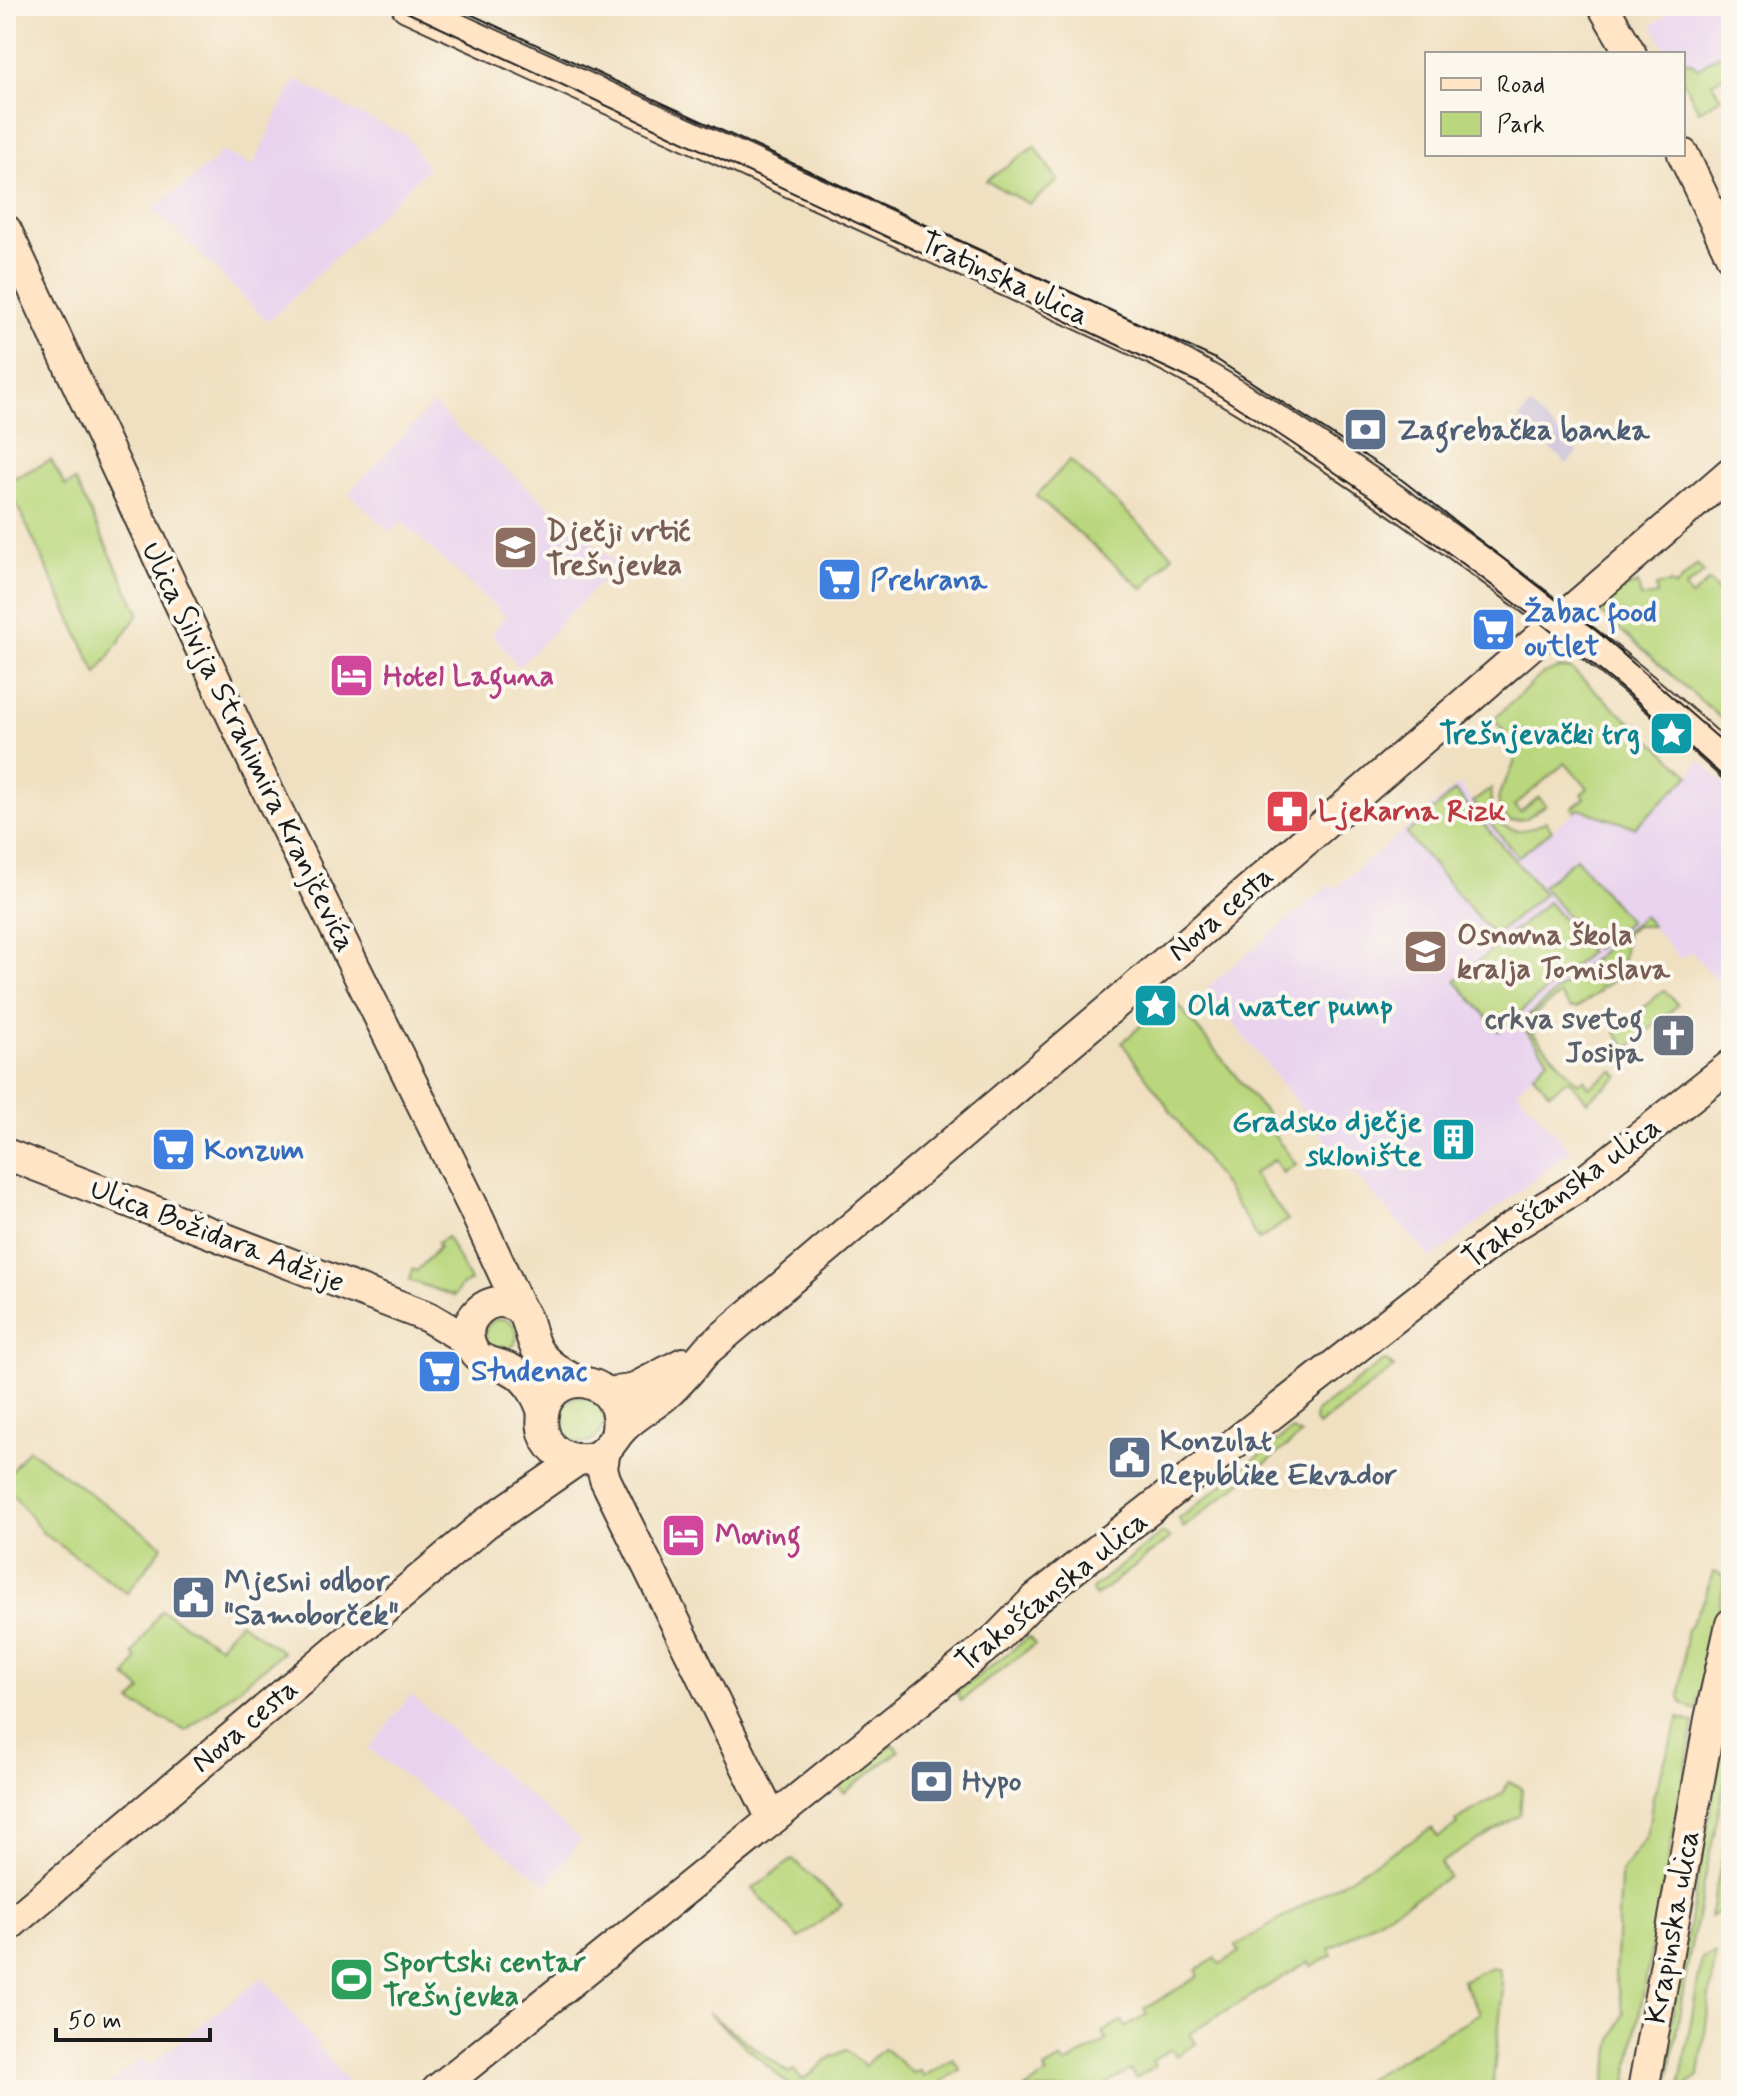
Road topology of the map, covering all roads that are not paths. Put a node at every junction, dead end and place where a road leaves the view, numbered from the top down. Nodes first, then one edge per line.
1 (407, 6) edge
2 (1603, 6) edge
3 (1630, 52) edge
4 (1684, 156) edge
5 (6, 230) edge
6 (1731, 256) edge
7 (1731, 472) edge
8 (1562, 621) junction
9 (1731, 765) edge
10 (1731, 1065) edge
11 (6, 1154) edge
12 (498, 1259) junction
13 (482, 1309) junction
14 (520, 1309) junction
15 (428, 1317) junction
16 (471, 1348) junction
17 (706, 1351) junction
18 (593, 1387) junction
19 (543, 1423) junction
20 (597, 1457) junction
21 (485, 1524) junction
22 (1731, 1624) edge
23 (772, 1819) junction
24 (6, 1928) edge
25 (437, 2090) edge
26 (1643, 2090) edge

1 - 8 street, Tratinska ulica
2 - 3 street
4 - 6 street
5 - 12 street, Ulica Silvija Strahimira Kranjčevića
7 - 8 street, Nova cesta
8 - 9 street
8 - 17 street, Nova cesta
10 - 23 street, Trakošćanska ulica
11 - 15 street, Ulica Božidara Adžije
12 - 13 street
12 - 14 street, Ulica Silvija Strahimira Kranjčevića
13 - 14 street, Ulica Božidara Adžije
13 - 15 street, Ulica Božidara Adžije
13 - 16 street
14 - 18 street, Ulica Silvija Strahimira Kranjčevića
15 - 16 street, Ulica Božidara Adžije
16 - 19 street, Ulica Božidara Adžije
17 - 18 street, Nova cesta
17 - 20 street, Nova cesta
18 - 19 street
18 - 20 street
19 - 20 street
19 - 21 street, Nova cesta
20 - 21 street, Nova cesta
20 - 23 street
21 - 24 street, Nova cesta
22 - 26 street, Krapinska ulica
23 - 25 street, Trakošćanska ulica

